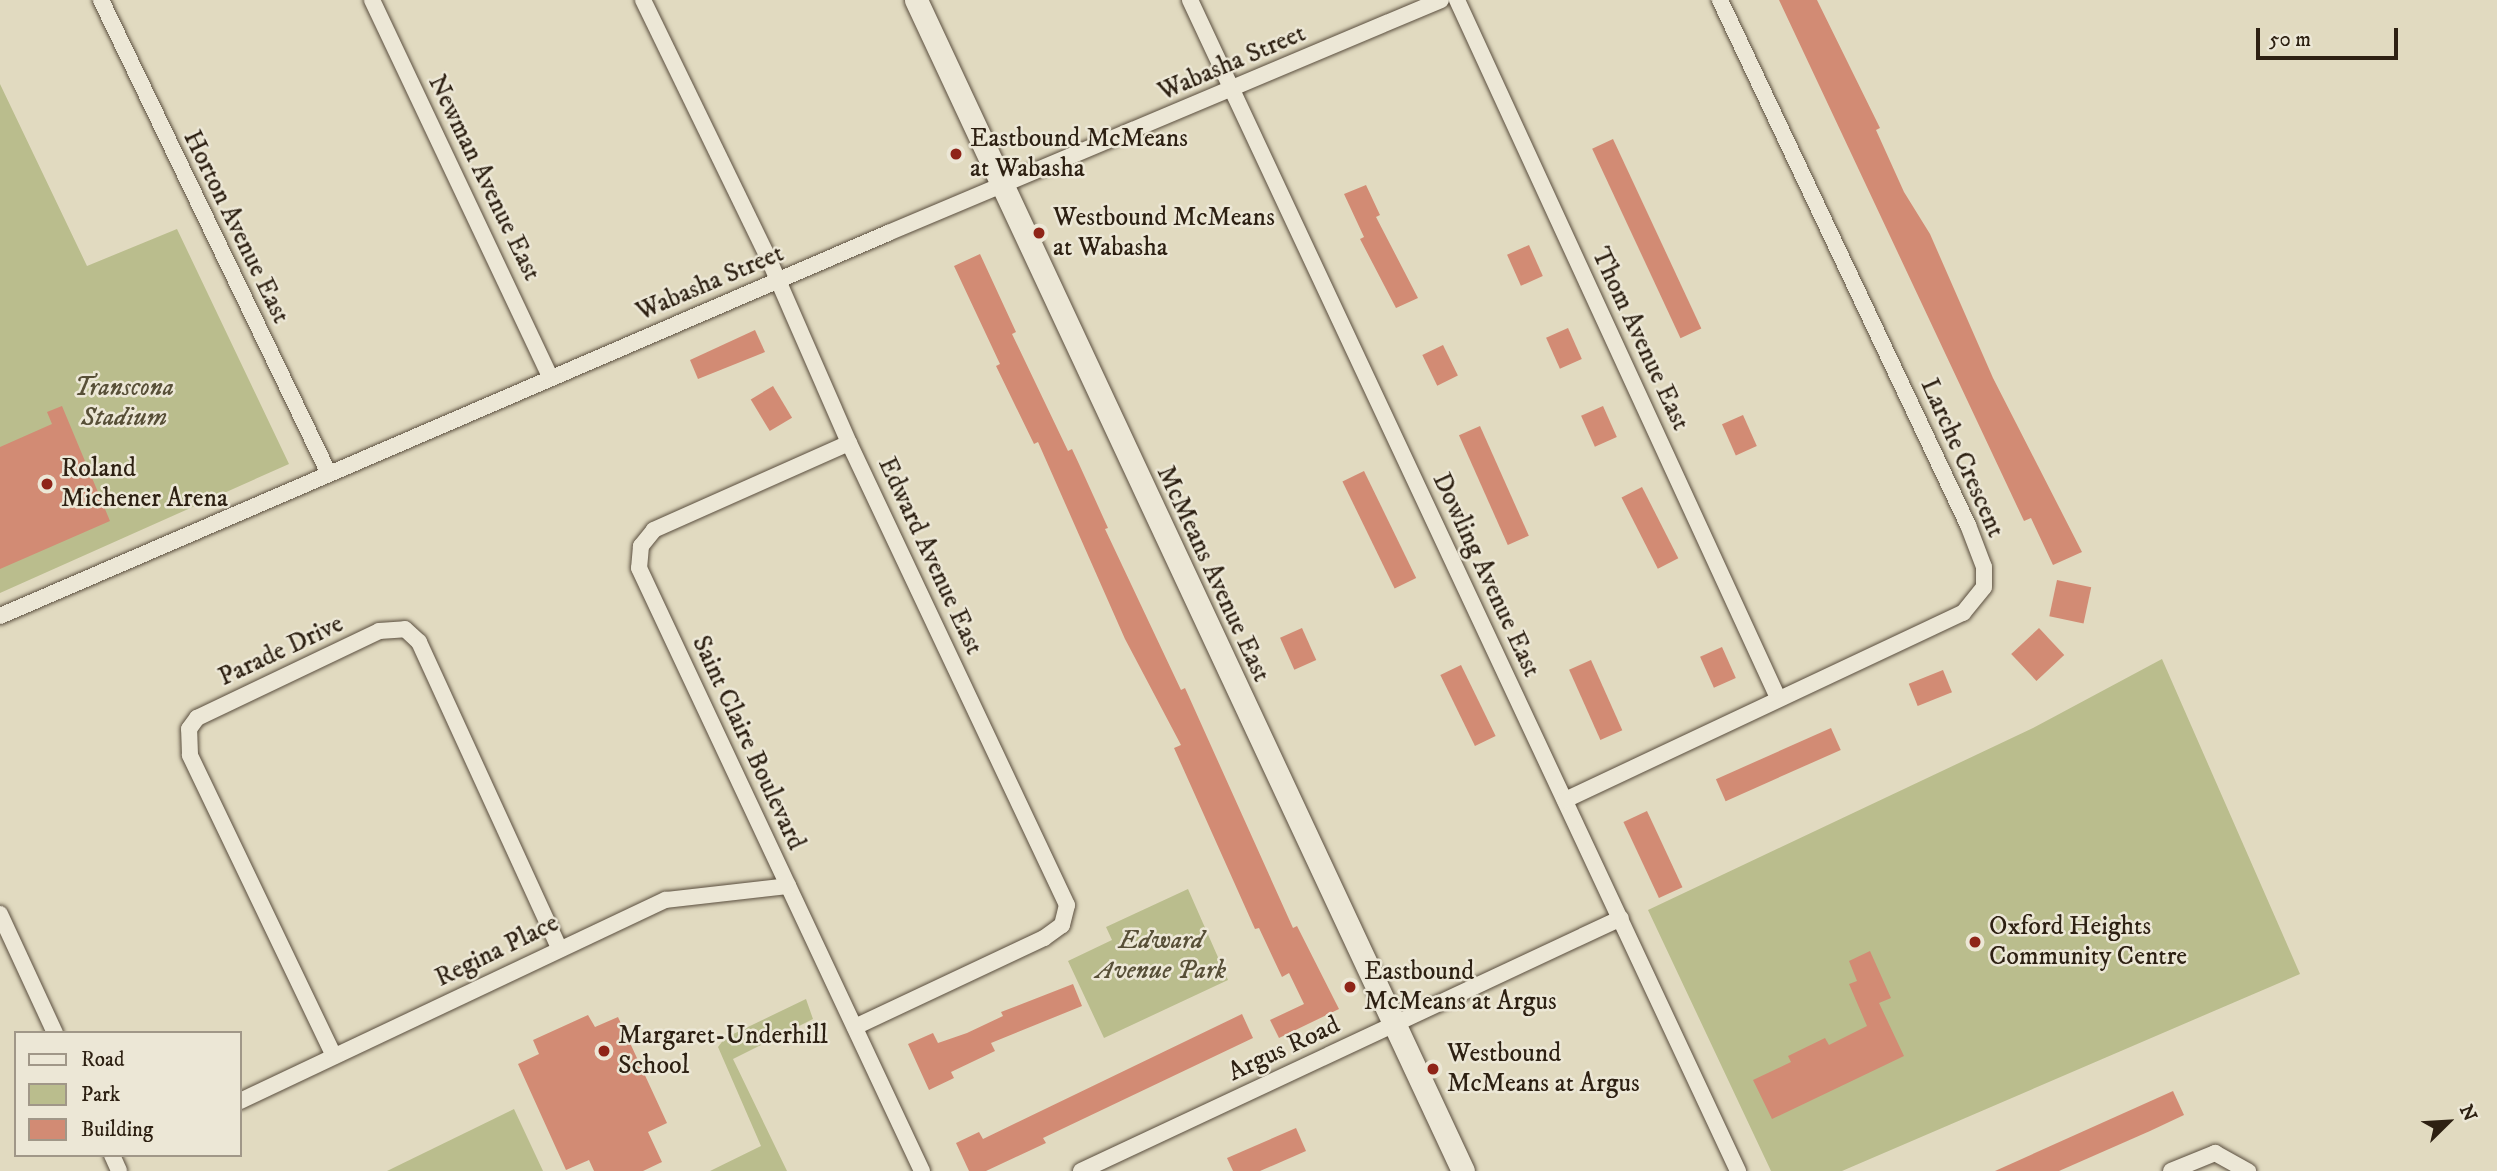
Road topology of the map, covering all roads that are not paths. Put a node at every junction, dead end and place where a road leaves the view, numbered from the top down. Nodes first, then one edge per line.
1 (101, 0) edge
2 (372, 0) edge
3 (643, 0) edge
4 (916, 0) edge
5 (1189, 0) edge
6 (1441, 0) edge
7 (1457, 0) edge
8 (1720, 0) edge
9 (1230, 90) junction
10 (1001, 187) junction
11 (778, 281) junction
12 (551, 378) junction
13 (849, 443) junction
14 (329, 474) junction
15 (0, 617) edge
16 (1778, 698) junction
17 (1565, 800) junction
18 (788, 886) junction
19 (0, 914) edge
20 (1621, 918) junction
21 (559, 948) junction
22 (1394, 1024) junction
23 (855, 1027) junction
24 (54, 1031) edge
25 (334, 1056) junction
26 (242, 1100) edge
27 (922, 1171) edge
28 (1082, 1171) edge
29 (1463, 1171) edge
30 (1738, 1171) edge
31 (2171, 1171) edge
32 (2248, 1171) edge

1 - 14 street, Horton Avenue East
2 - 12 street, Newman Avenue East
3 - 11 street, Edward Avenue East
4 - 10 street, McMeans Avenue East
5 - 9 street, Dowling Avenue East
6 - 9 street, Wabasha Street
7 - 16 street, Thom Avenue East
8 - 16 street, Larche Crescent
9 - 10 street, Wabasha Street
9 - 17 street, Dowling Avenue East
10 - 11 street, Wabasha Street
10 - 22 street, McMeans Avenue East
11 - 12 street, Wabasha Street
11 - 13 street, Edward Avenue East
12 - 14 street, Wabasha Street
13 - 18 street, Saint Claire Boulevard
13 - 23 street, Edward Avenue East
14 - 15 street, Wabasha Street
16 - 17 street, Larche Crescent
17 - 20 street, Dowling Avenue East
18 - 21 street, Regina Place
18 - 23 street, Saint Claire Boulevard
19 - 24 street
20 - 22 street, Argus Road
20 - 30 street, Dowling Avenue East
21 - 25 street, Regina Place
21 - 25 street, Parade Drive
22 - 28 street, Argus Road
22 - 29 street, McMeans Avenue East
23 - 27 street, Saint Claire Boulevard
25 - 26 street, Regina Place
31 - 32 street

